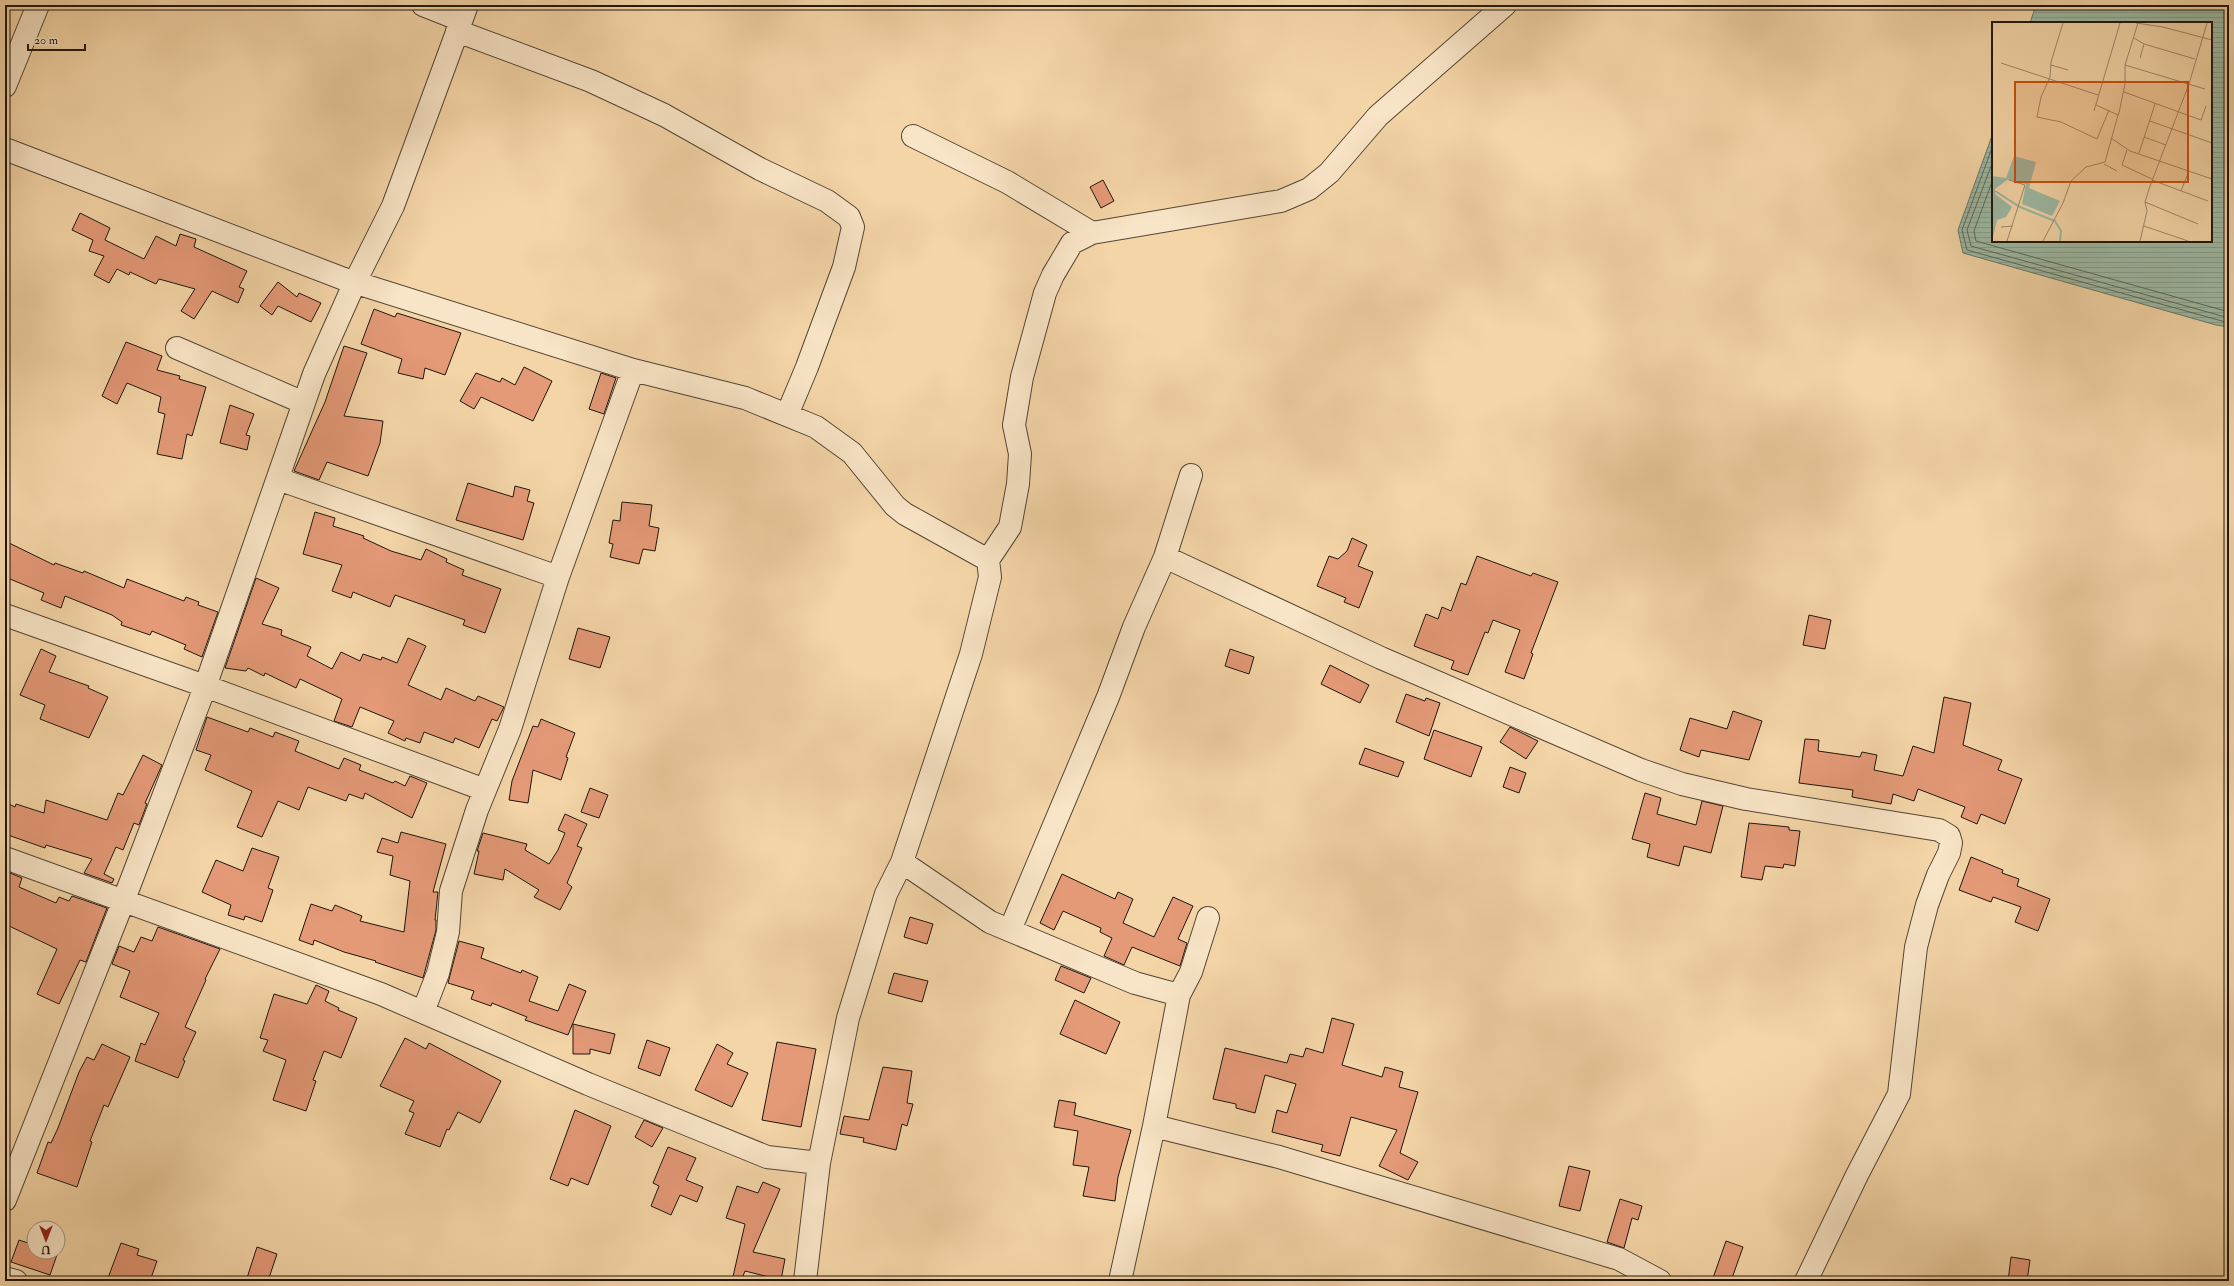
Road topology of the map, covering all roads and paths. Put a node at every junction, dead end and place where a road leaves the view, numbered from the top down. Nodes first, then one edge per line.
1 (38, 5) edge
2 (423, 5) edge
3 (1505, 5) edge
4 (462, 19) edge
5 (5, 86) edge
6 (913, 136) dead end
7 (5, 149) edge
8 (1092, 233) junction
9 (355, 282) junction
10 (176, 348) dead end
11 (633, 370) junction
12 (304, 403) junction
13 (787, 415) junction
14 (1192, 475) dead end
15 (278, 479) junction
16 (1165, 557) junction
17 (988, 560) junction
18 (558, 576) junction
19 (5, 615) edge
20 (205, 686) junction
21 (485, 790) junction
22 (5, 858) edge
23 (902, 862) junction
24 (123, 902) junction
25 (1208, 918) dead end
26 (1010, 930) junction
27 (1179, 995) junction
28 (423, 1012) junction
29 (1154, 1126) junction
30 (819, 1163) junction
31 (5, 1200) edge
32 (5, 1278) edge
33 (16, 1281) edge
34 (805, 1281) edge
35 (1120, 1281) edge
36 (1660, 1281) edge
37 (1806, 1281) edge

1 - 5 street
2 - 4 street
3 - 8 street
4 - 9 street
4 - 13 street
6 - 8 street
7 - 9 street
8 - 17 street
9 - 11 street
9 - 12 street
10 - 12 street
11 - 13 street
11 - 18 street
12 - 15 street
13 - 17 street
14 - 16 street
15 - 18 street
15 - 20 street
16 - 26 street
16 - 37 street
17 - 23 street
18 - 21 street
19 - 20 street
20 - 21 street
20 - 24 street
21 - 28 street
22 - 24 street
23 - 26 street
23 - 30 street
24 - 28 street
24 - 31 street
25 - 27 street
26 - 27 street
27 - 29 street
28 - 30 street
29 - 35 street
29 - 36 street
30 - 34 street
32 - 33 street

